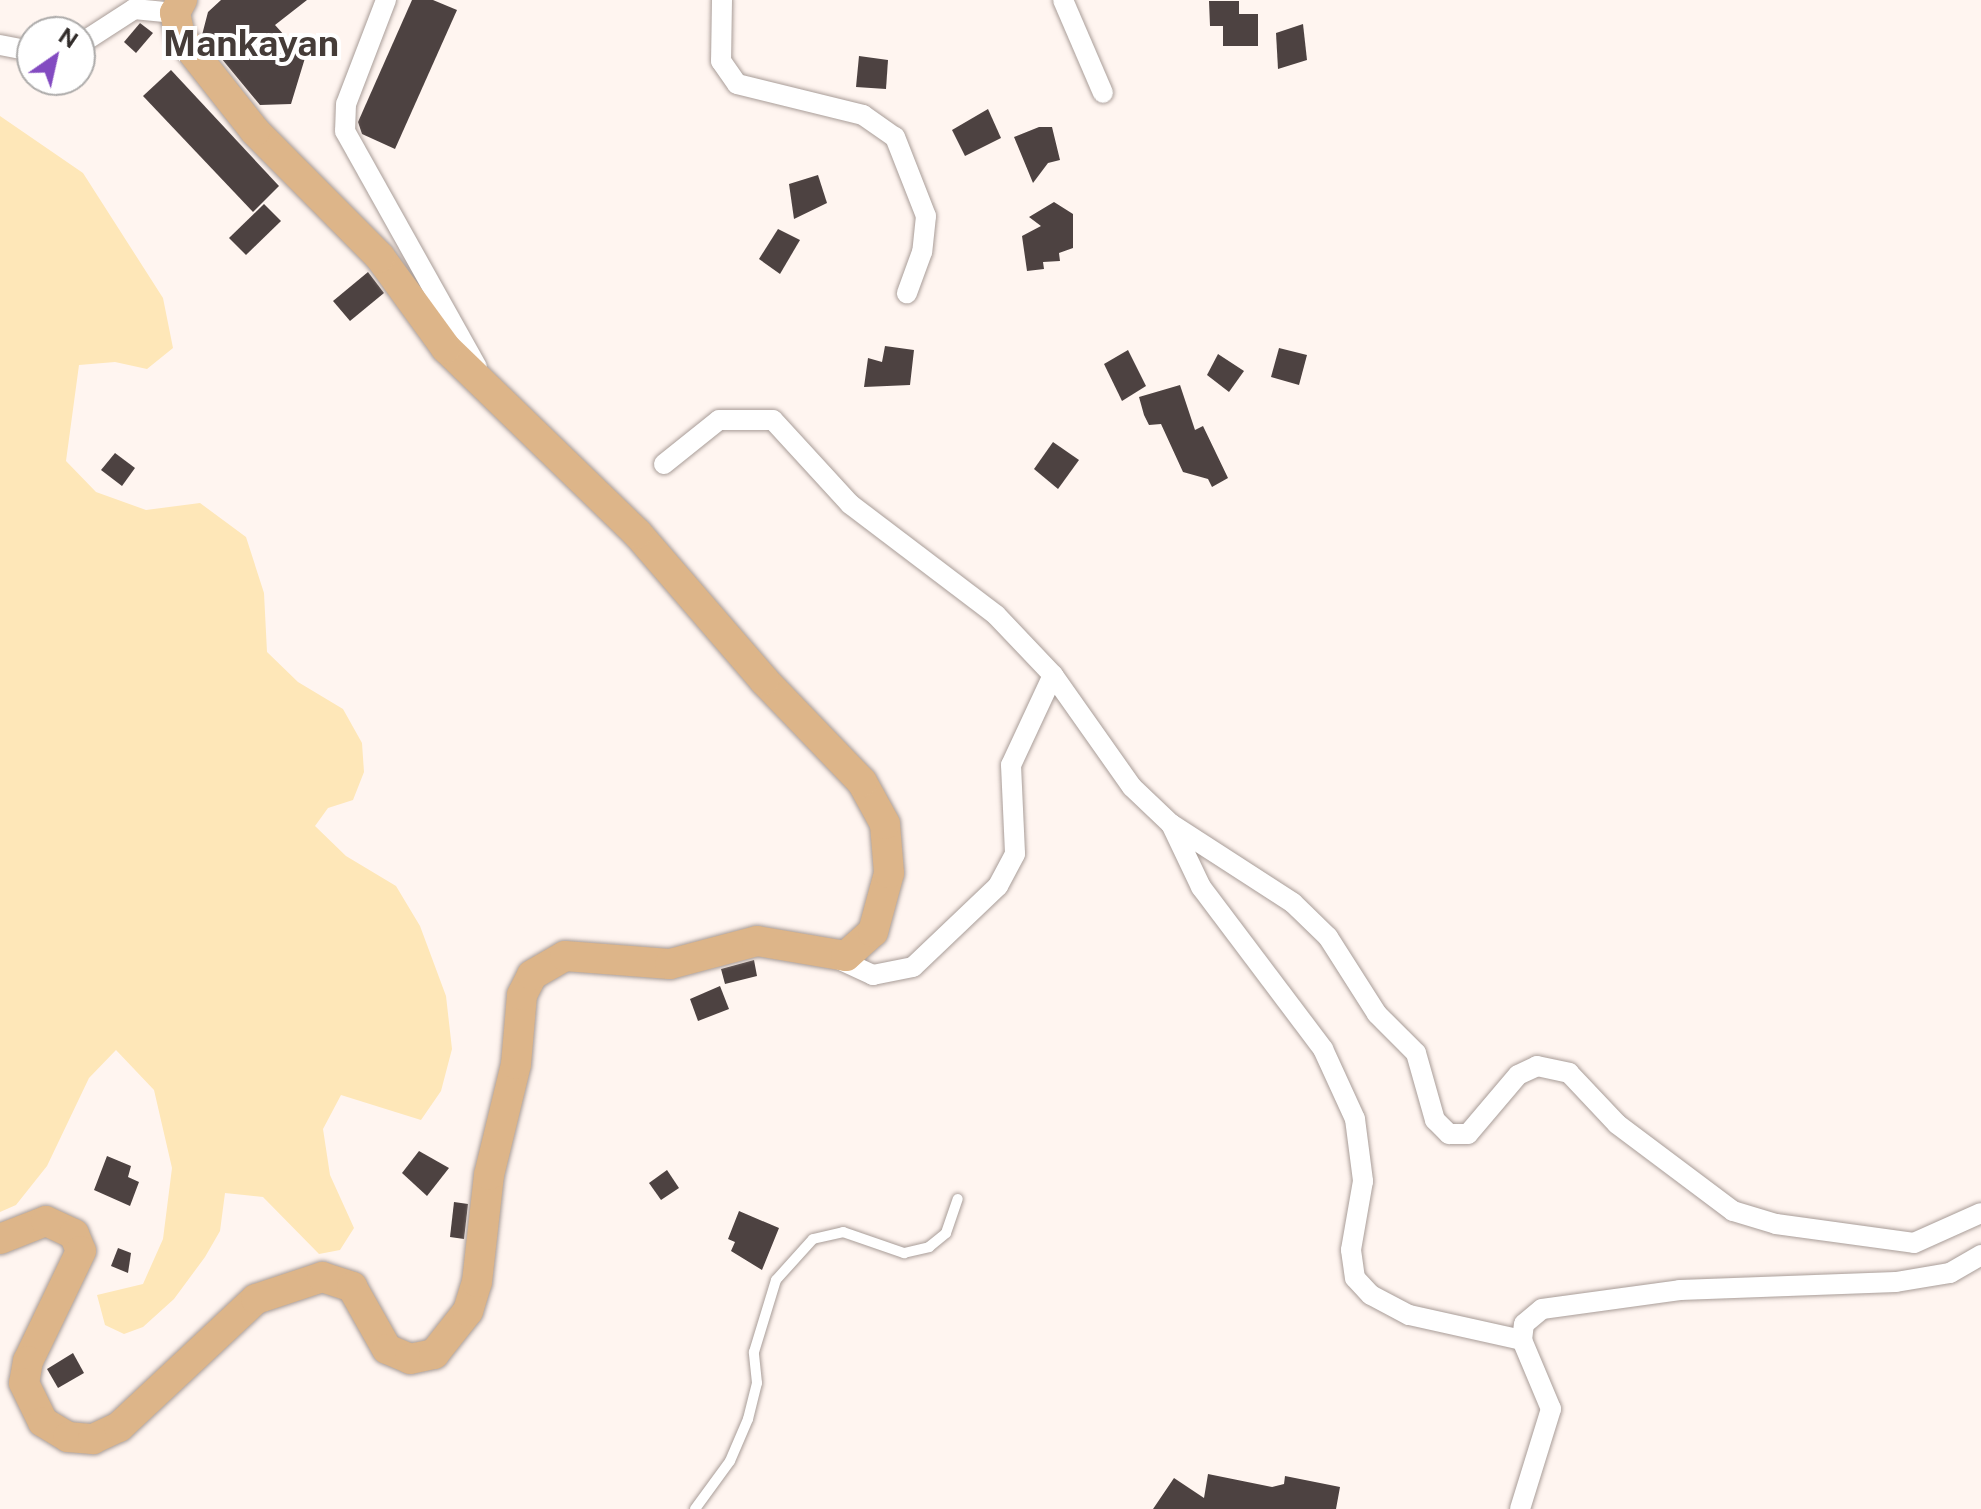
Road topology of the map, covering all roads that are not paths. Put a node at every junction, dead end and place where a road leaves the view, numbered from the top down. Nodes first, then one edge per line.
1 (386, 0) edge
2 (722, 0) edge
3 (1063, 0) edge
4 (178, 6) edge
5 (96, 34) edge
6 (1103, 93) dead end
7 (907, 293) dead end
8 (495, 399) junction
9 (664, 464) dead end
10 (1053, 675) junction
11 (1171, 824) junction
12 (834, 957) junction
13 (958, 1199) dead end
14 (1981, 1213) edge
15 (0, 1239) edge
16 (1981, 1255) edge
17 (1522, 1340) junction
18 (695, 1509) edge
19 (1520, 1509) edge

1 - 8 street
2 - 7 street
3 - 6 street
4 - 5 street
4 - 8 main road
8 - 12 main road
9 - 10 street
10 - 11 street
10 - 12 street
11 - 14 street
11 - 17 street
12 - 15 main road
13 - 18 lane
16 - 17 street
17 - 19 street

